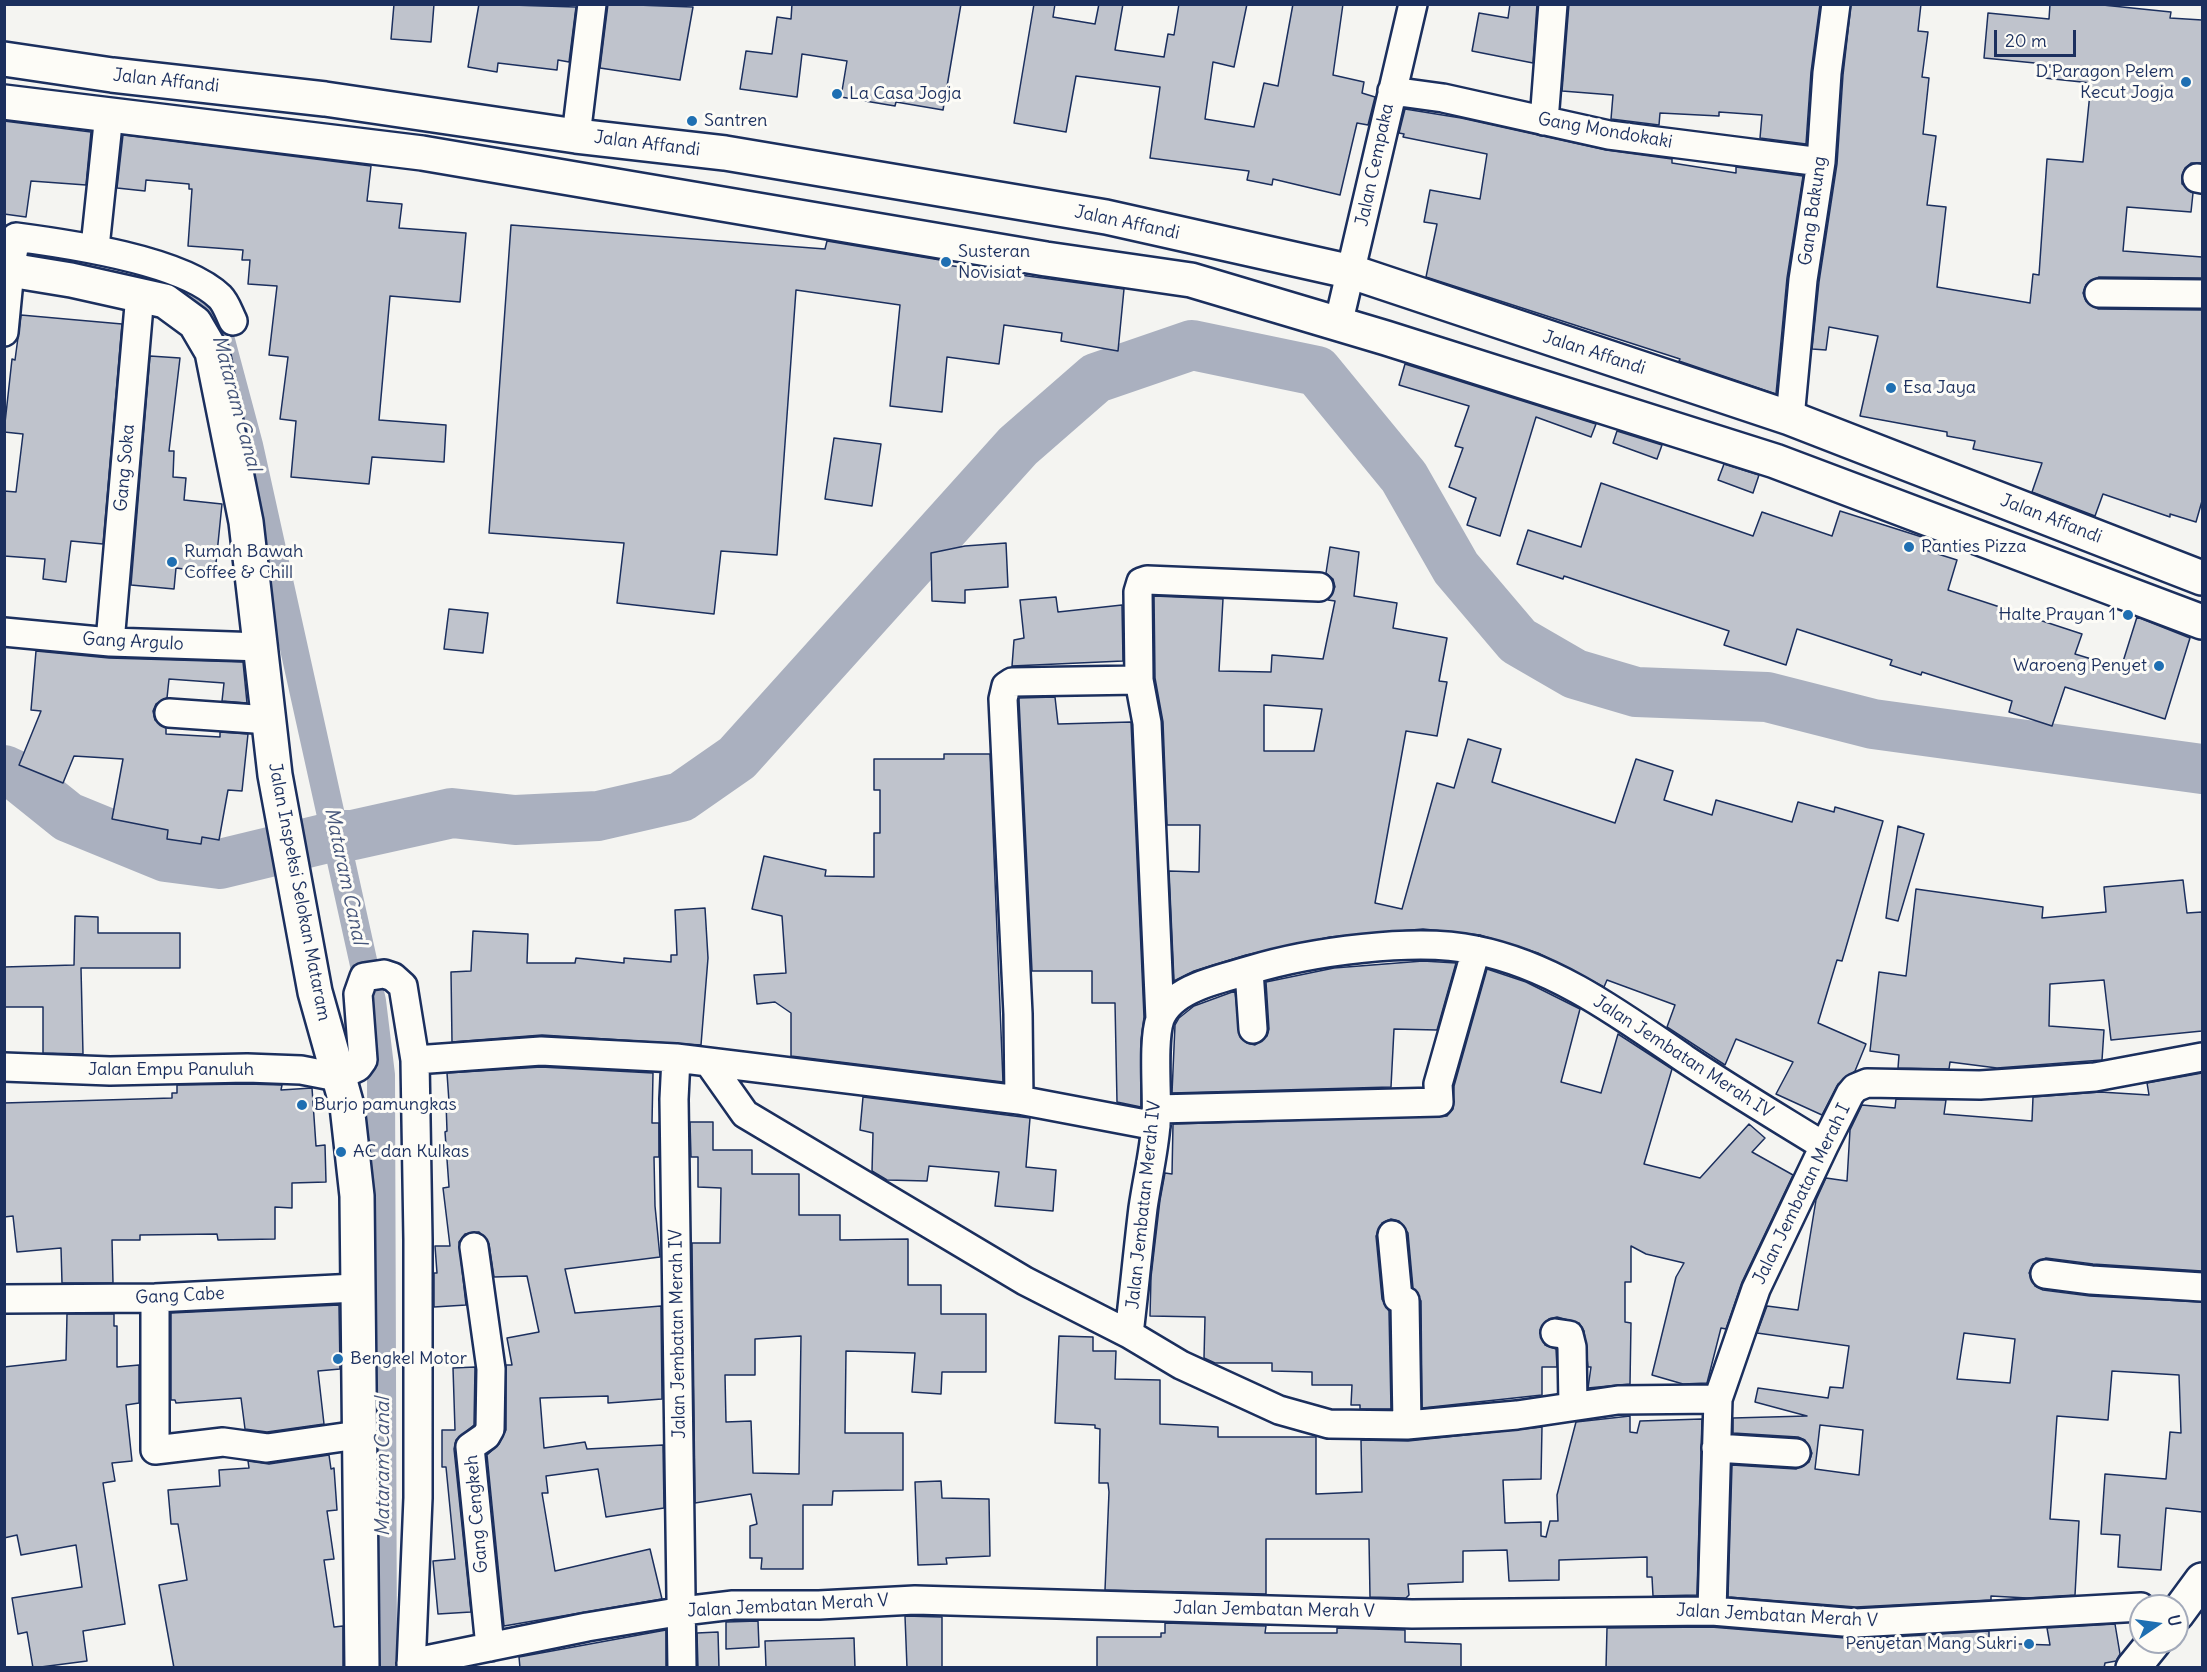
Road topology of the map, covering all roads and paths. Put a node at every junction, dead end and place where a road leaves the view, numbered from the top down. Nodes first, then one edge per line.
1 (592, 4) edge
2 (1413, 4) edge
3 (1553, 4) edge
4 (1836, 4) edge
5 (4, 59) edge
6 (112, 75) junction
7 (1392, 91) junction
8 (4, 102) edge
9 (109, 114) junction
10 (1544, 121) junction
11 (576, 136) junction
12 (1821, 162) junction
13 (95, 248) junction
14 (10, 261) edge
15 (1352, 272) junction
16 (2099, 292) dead end
17 (140, 294) junction
18 (2202, 294) edge
19 (234, 321) dead end
20 (1338, 325) junction
21 (4, 332) edge
22 (1790, 418) junction
23 (2202, 578) edge
24 (1319, 587) dead end
25 (2202, 622) edge
26 (4, 632) edge
27 (110, 642) junction
28 (262, 646) junction
29 (1140, 680) junction
30 (169, 713) dead end
31 (268, 717) junction
32 (1476, 950) junction
33 (1249, 971) junction
34 (1160, 1019) junction
35 (1253, 1029) dead end
36 (2202, 1057) edge
37 (676, 1058) junction
38 (415, 1060) junction
39 (709, 1063) junction
40 (4, 1067) edge
41 (337, 1077) junction
42 (1019, 1100) junction
43 (1156, 1118) junction
44 (1824, 1146) junction
45 (1392, 1235) dead end
46 (474, 1247) dead end
47 (2045, 1274) dead end
48 (2202, 1287) edge
49 (356, 1288) junction
50 (155, 1298) junction
51 (4, 1299) edge
52 (1555, 1333) dead end
53 (1129, 1334) junction
54 (1718, 1399) junction
55 (1573, 1406) junction
56 (1407, 1425) junction
57 (358, 1435) junction
58 (1716, 1448) junction
59 (1796, 1453) dead end
60 (2129, 1608) edge
61 (683, 1611) junction
62 (1712, 1611) junction
63 (490, 1647) junction
64 (2144, 1654) edge
65 (411, 1665) edge
66 (362, 1668) edge
67 (682, 1668) edge
68 (2133, 1668) edge

1 - 11 street
2 - 7 street, Jalan Cempaka
3 - 10 street
4 - 12 street, Gang Bakung
5 - 6 main road, Jalan Affandi
6 - 9 main road
6 - 11 main road, Jalan Affandi
7 - 10 street, Gang Mondokaki
7 - 15 street, Jalan Cempaka
8 - 9 main road
9 - 13 street
9 - 20 main road
10 - 12 street, Gang Mondokaki
11 - 15 main road, Jalan Affandi
12 - 22 street, Gang Bakung
13 - 14 street
13 - 19 street
14 - 17 main road, Jalan Inspeksi Selokan Mataram
14 - 21 street
15 - 20 street, Jalan Cempaka
15 - 22 main road, Jalan Affandi
16 - 18 street
17 - 27 street, Gang Soka
17 - 28 main road, Jalan Inspeksi Selokan Mataram
20 - 25 main road
22 - 23 main road, Jalan Affandi
24 - 29 street
26 - 27 street, Gang Argulo
27 - 28 street, Gang Argulo
28 - 31 main road, Jalan Inspeksi Selokan Mataram
29 - 34 street
29 - 42 street
30 - 31 street
31 - 41 main road, Jalan Inspeksi Selokan Mataram
32 - 33 street, Jalan Jembatan Merah IV
32 - 43 street
32 - 44 street, Jalan Jembatan Merah IV
33 - 34 street, Jalan Jembatan Merah IV
33 - 35 street
34 - 43 street, Jalan Jembatan Merah IV
36 - 44 street, Jalan Jembatan Merah I
37 - 38 street
37 - 39 street
37 - 61 street, Jalan Jembatan Merah IV
38 - 41 street
38 - 65 street
39 - 42 street
39 - 53 street, Jalan Jembatan Merah IV
40 - 41 street, Jalan Empu Panuluh
41 - 49 main road, Jalan Inspeksi Selokan Mataram
42 - 43 street
43 - 53 street, Jalan Jembatan Merah IV
44 - 54 street, Jalan Jembatan Merah I
45 - 56 street
46 - 63 street, Gang Cengkeh
47 - 48 street
49 - 50 street, Gang Cabe
49 - 57 main road, Jalan Inspeksi Selokan Mataram
50 - 51 street, Gang Cabe
50 - 57 street
52 - 55 street
53 - 56 street, Jalan Jembatan Merah IV
54 - 55 street, Jalan Jembatan Merah IV
54 - 58 street, Jalan Jembatan Merah I
55 - 56 street, Jalan Jembatan Merah IV
57 - 66 main road, Jalan Inspeksi Selokan Mataram
58 - 59 street
58 - 62 street, Jalan Jembatan Merah I
60 - 62 street, Jalan Jembatan Merah V
61 - 62 street, Jalan Jembatan Merah V
61 - 63 street, Jalan Jembatan Merah V
61 - 67 street, Jalan Jembatan Merah IV
63 - 65 street, Jalan Jembatan Merah V
64 - 68 main road

